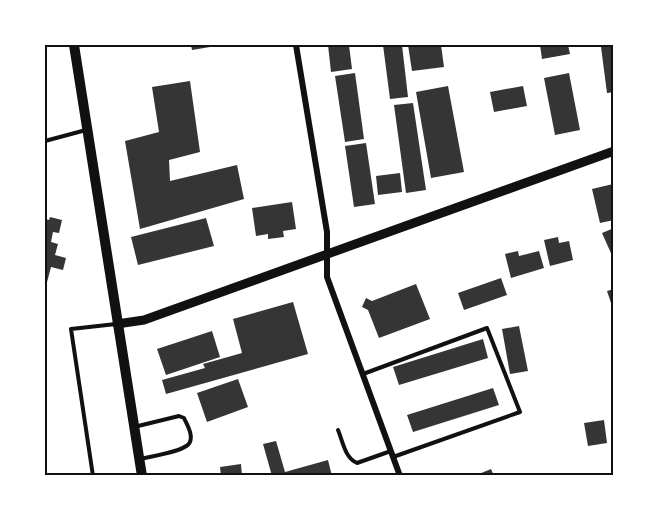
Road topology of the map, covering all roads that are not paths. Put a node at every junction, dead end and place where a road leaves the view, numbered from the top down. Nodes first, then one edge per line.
1 (74, 45) edge
2 (296, 45) edge
3 (87, 130) junction
4 (45, 141) edge
5 (614, 151) edge
6 (327, 255) junction
7 (117, 324) junction
8 (363, 374) junction
9 (134, 427) junction
10 (338, 430) dead end
11 (392, 454) junction
12 (139, 459) junction
13 (93, 476) edge
14 (142, 476) edge
15 (400, 476) edge

1 - 3 main road
2 - 6 street
3 - 4 lane
3 - 7 main road
5 - 6 street
6 - 7 street
6 - 8 street
7 - 9 main road
7 - 13 lane
8 - 11 street
8 - 11 lane
9 - 12 main road
9 - 12 lane
10 - 11 lane
11 - 15 street
12 - 14 main road

